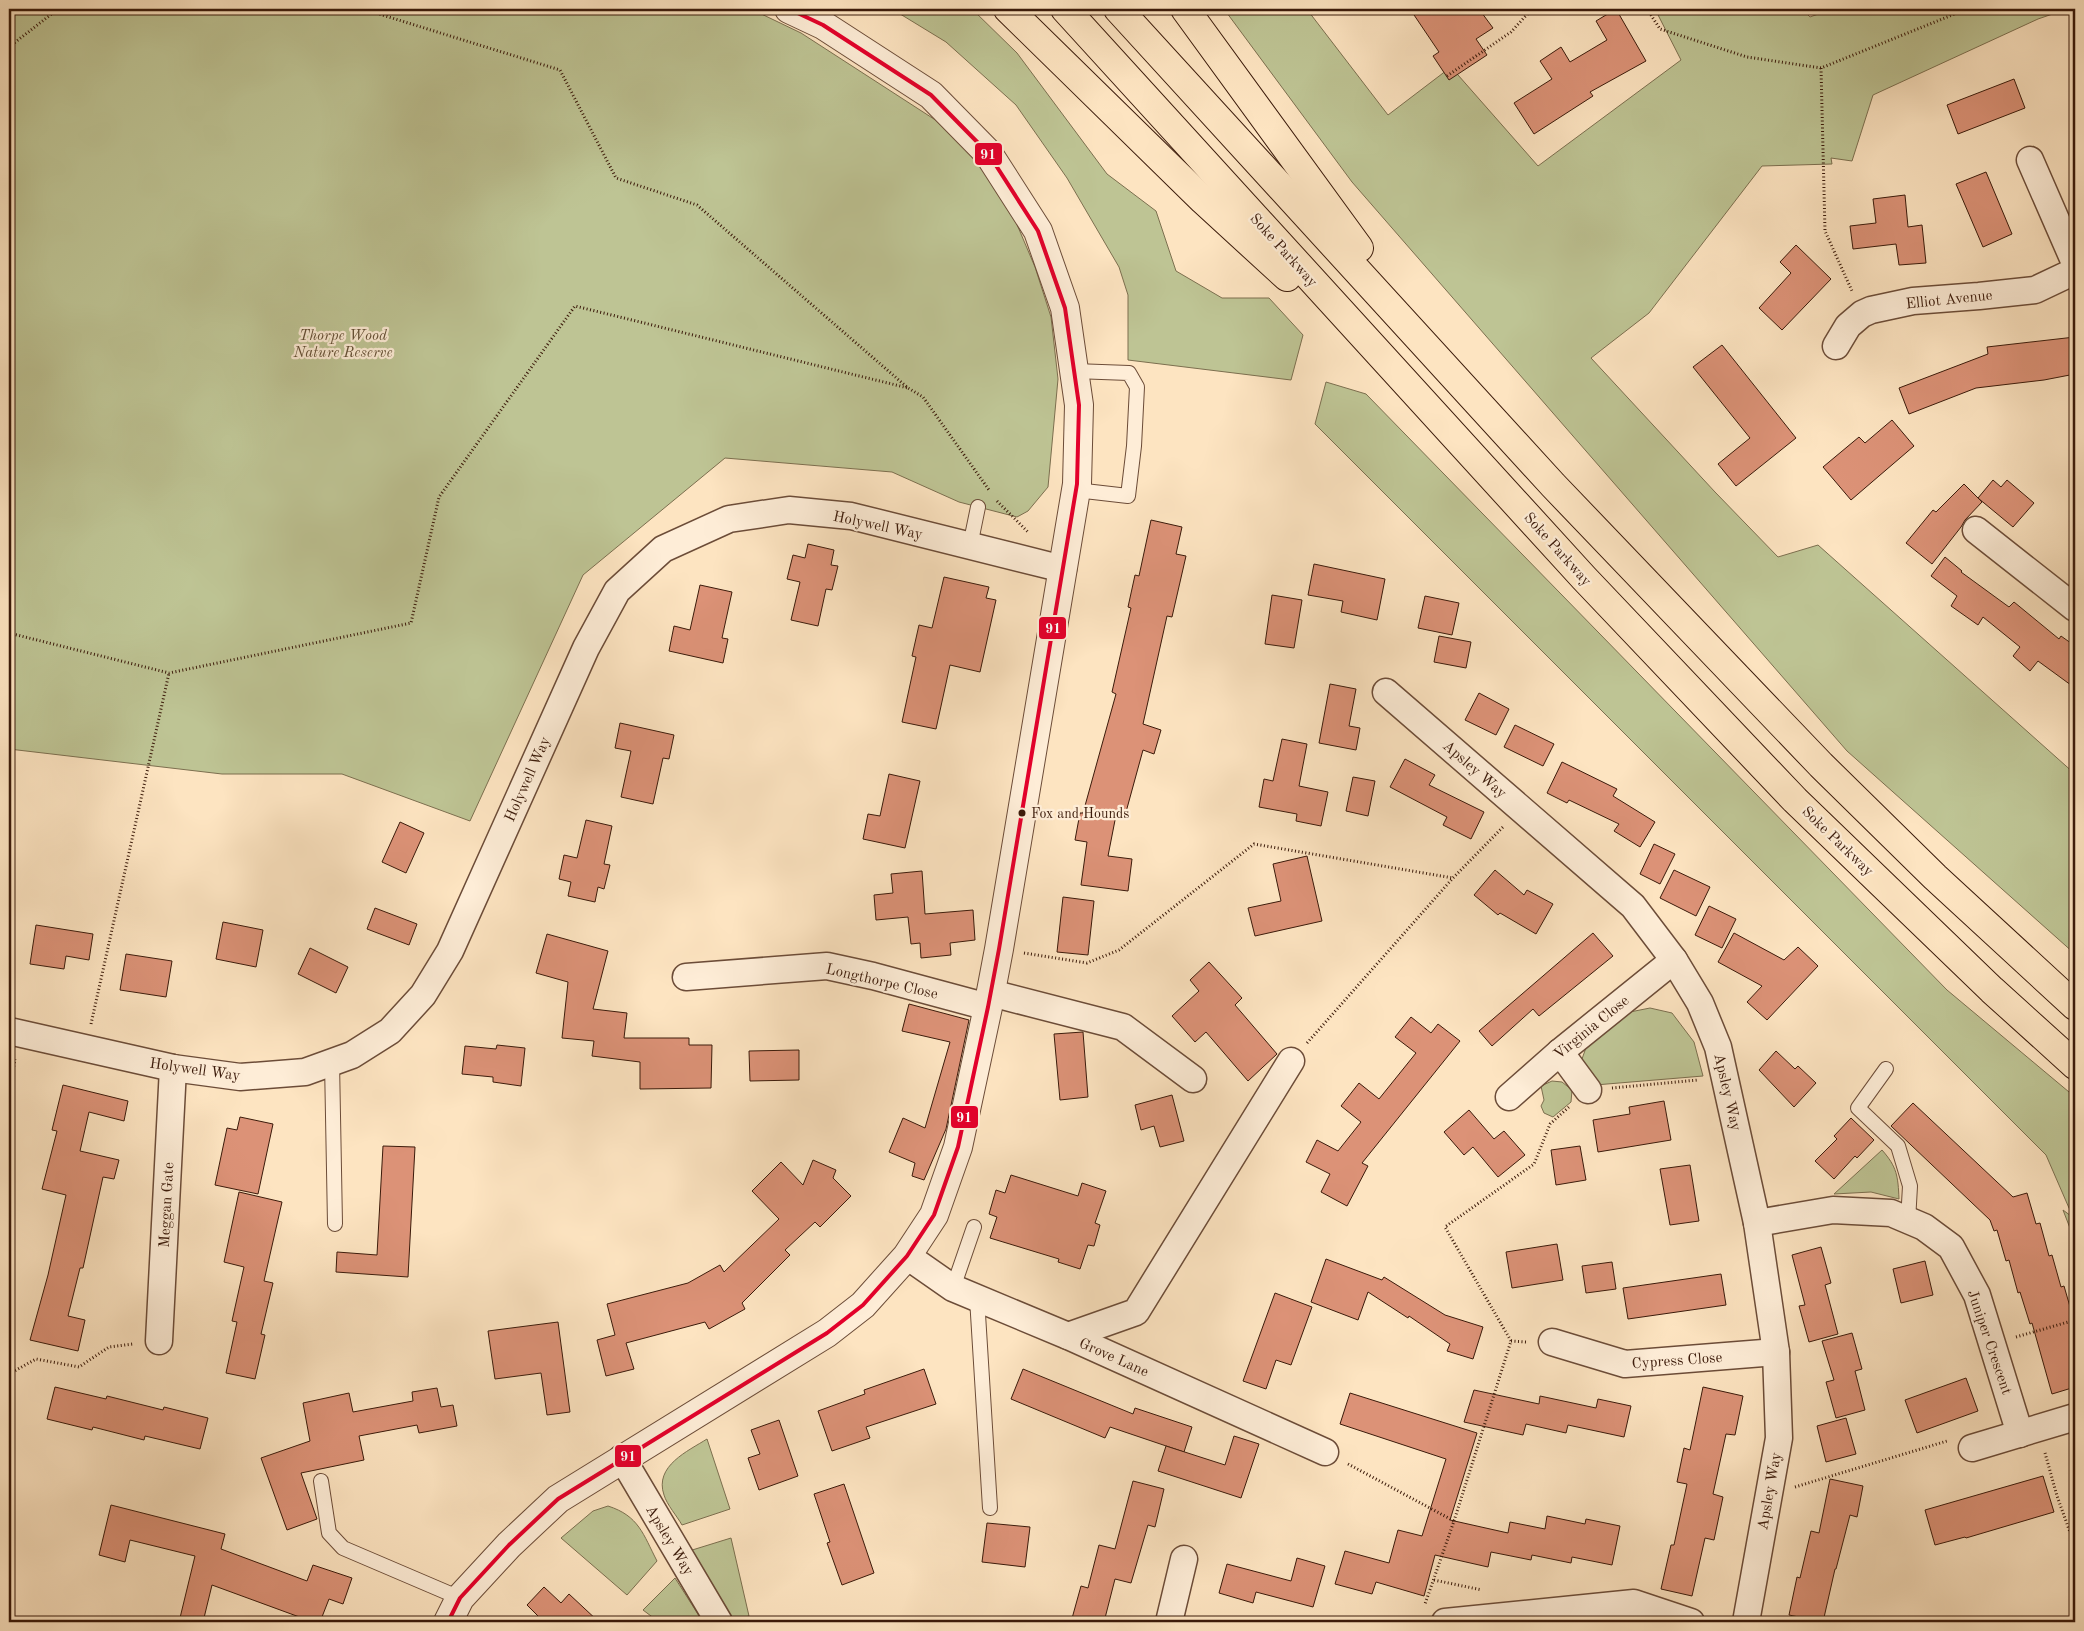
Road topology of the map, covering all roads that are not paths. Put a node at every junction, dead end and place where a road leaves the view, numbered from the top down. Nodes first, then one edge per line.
1 (789, 9) edge
2 (1008, 9) edge
3 (1065, 9) edge
4 (1118, 9) edge
5 (1185, 9) edge
6 (2030, 160) dead end
7 (2075, 263) edge
8 (2075, 272) edge
9 (1836, 346) dead end
10 (1436, 354) junction
11 (1074, 371) junction
12 (1409, 387) junction
13 (1076, 490) junction
14 (978, 507) dead end
15 (1976, 530) dead end
16 (970, 546) junction
17 (1063, 569) junction
18 (2075, 608) edge
19 (1386, 692) dead end
20 (1674, 960) junction
21 (686, 977) dead end
22 (990, 1000) junction
23 (2075, 1006) edge
24 (14, 1032) edge
25 (1560, 1052) junction
26 (1291, 1061) road end
27 (332, 1062) junction
28 (2075, 1065) edge
29 (173, 1068) junction
30 (1886, 1069) dead end
31 (1193, 1079) dead end
32 (1588, 1090) road end
33 (1509, 1097) dead end
34 (1908, 1221) junction
35 (1757, 1223) junction
36 (335, 1224) dead end
37 (974, 1227) dead end
38 (907, 1256) junction
39 (953, 1288) junction
40 (978, 1298) junction
41 (1068, 1336) junction
42 (159, 1341) road end
43 (1552, 1342) dead end
44 (1776, 1352) junction
45 (2075, 1417) edge
46 (2029, 1431) junction
47 (1972, 1448) road end
48 (1325, 1452) road end
49 (622, 1458) junction
50 (321, 1481) dead end
51 (990, 1508) dead end
52 (1184, 1559) dead end
53 (460, 1598) junction
54 (1476, 1620) edge
55 (448, 1622) edge
56 (718, 1622) edge
57 (1169, 1622) edge
58 (1445, 1622) edge
59 (1691, 1622) edge
60 (1746, 1622) edge

1 - 11 street
2 - 12 highway
3 - 12 highway, Soke Parkway
4 - 10 highway
5 - 10 highway
6 - 7 street
8 - 9 street, Elliot Avenue
10 - 23 highway
11 - 13 street
11 - 13 lane
12 - 28 highway, Soke Parkway
13 - 17 street
14 - 16 lane
15 - 18 street
16 - 17 street, Holywell Way
16 - 27 street, Holywell Way
17 - 22 street
19 - 20 street, Apsley Way
20 - 25 street, Virginia Close
20 - 35 street, Apsley Way
21 - 22 street, Longthorpe Close
22 - 31 street, Longthorpe Close
22 - 38 street
24 - 29 street, Holywell Way
25 - 32 street
25 - 33 street, Virginia Close
26 - 41 street
27 - 29 street, Holywell Way
27 - 36 lane
29 - 42 street, Meggan Gate
30 - 34 lane
34 - 35 street, Juniper Crescent
34 - 46 street, Juniper Crescent
35 - 44 street, Apsley Way
37 - 39 lane
38 - 39 street, Grove Lane
38 - 49 street
39 - 40 street, Grove Lane
40 - 41 street, Grove Lane
40 - 51 lane
41 - 48 street, Grove Lane
43 - 44 street, Cypress Close
44 - 60 street, Apsley Way
45 - 46 street
46 - 47 street
49 - 53 street
49 - 56 street, Apsley Way
50 - 53 lane
52 - 57 street
53 - 55 street
54 - 58 street
54 - 59 street

